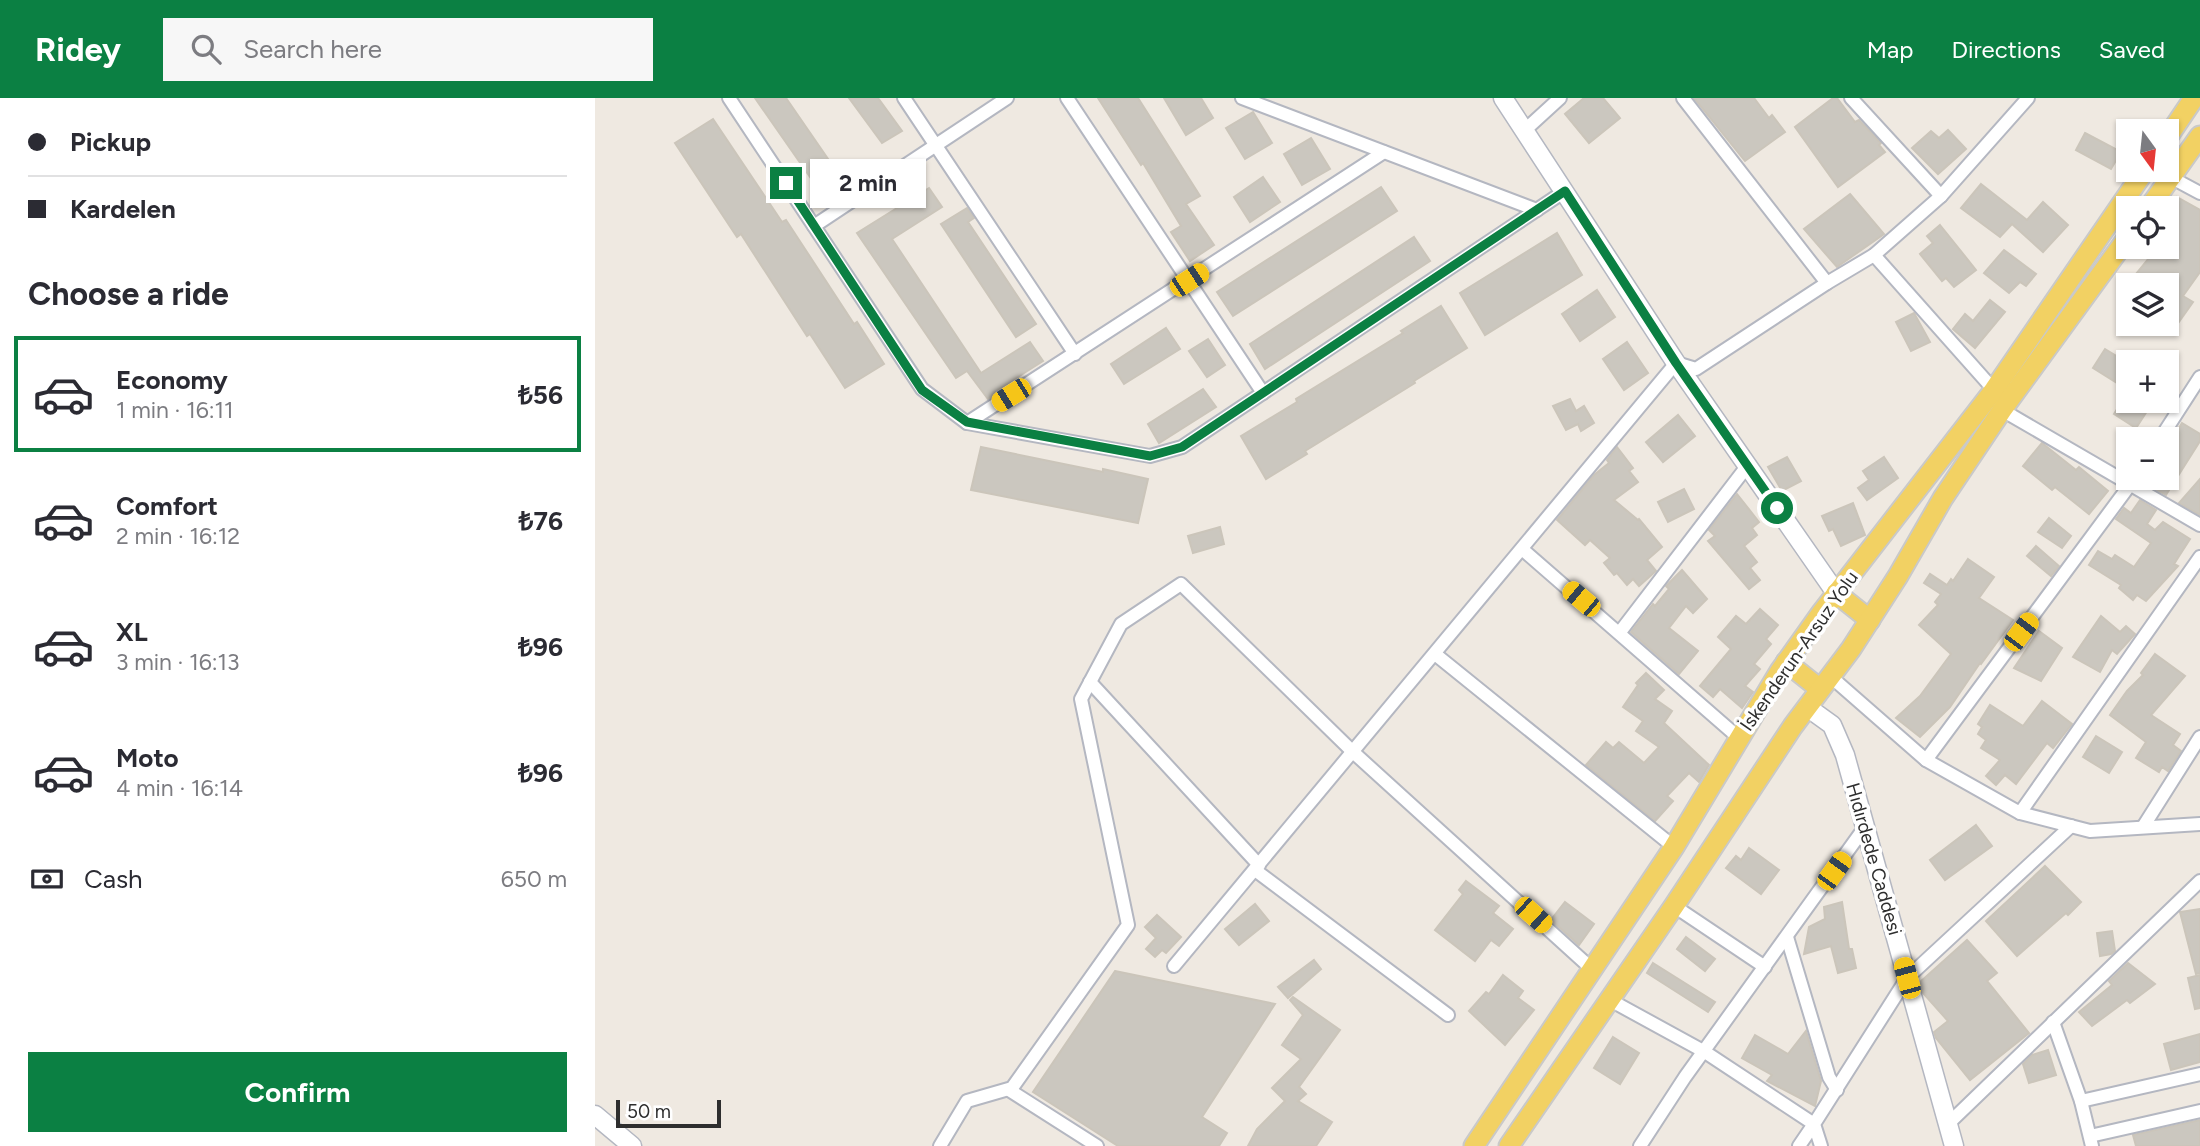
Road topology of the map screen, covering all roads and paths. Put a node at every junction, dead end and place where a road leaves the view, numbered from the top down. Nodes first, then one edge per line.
1 (729, 98) edge
2 (904, 98) edge
3 (1007, 98) edge
4 (1067, 98) edge
5 (1242, 98) edge
6 (1503, 98) edge
7 (1560, 98) edge
8 (1683, 98) edge
9 (1870, 98) edge
10 (2028, 98) edge
11 (2194, 98) edge
12 (1855, 103) edge
13 (2179, 120) edge
14 (1525, 130) junction
15 (2200, 136) edge
16 (935, 144) junction
17 (1384, 152) junction
18 (2179, 168) edge
19 (2137, 182) edge
20 (2169, 182) edge
21 (2179, 182) edge
22 (1565, 191) junction
23 (2200, 193) edge
24 (1941, 196) junction
25 (2158, 196) edge
26 (1537, 210) junction
27 (814, 226) junction
28 (2116, 253) edge
29 (1874, 255) junction
30 (1189, 280) junction
31 (1827, 283) junction
32 (1076, 354) junction
33 (1676, 363) junction
34 (2200, 377) edge
35 (1994, 390) junction
36 (1263, 393) junction
37 (2001, 410) junction
38 (967, 422) junction
39 (2168, 427) edge
40 (1748, 465) junction
41 (2116, 472) edge
42 (2126, 490) edge
43 (2147, 490) edge
44 (2200, 525) edge
45 (1522, 549) junction
46 (2200, 557) edge
47 (1836, 593) junction
48 (1870, 620) junction
49 (1620, 632) junction
50 (1435, 654) junction
51 (1786, 662) junction
52 (1090, 682) junction
53 (1825, 683) junction
54 (1807, 707) junction
55 (2200, 737) edge
56 (1739, 738) junction
57 (1353, 752) junction
58 (1926, 760) junction
59 (2020, 813) junction
60 (2200, 824) edge
61 (2071, 826) junction
62 (1865, 827) junction
63 (2143, 827) junction
64 (1674, 847) junction
65 (1257, 867) junction
66 (2200, 881) edge
67 (1674, 906) junction
68 (1787, 937) junction
69 (1174, 966) dead end
70 (1765, 967) junction
71 (1593, 970) junction
72 (1907, 978) junction
73 (1609, 1000) junction
74 (1448, 1015) dead end
75 (2053, 1021) junction
76 (1705, 1052) junction
77 (2200, 1074) edge
78 (1012, 1088) junction
79 (1837, 1090) junction
80 (2081, 1101) junction
81 (2200, 1111) edge
82 (595, 1115) edge
83 (1814, 1124) junction
84 (1948, 1124) junction
85 (2091, 1141) edge
86 (632, 1146) edge
87 (940, 1146) edge
88 (1097, 1146) edge
89 (1474, 1146) edge
90 (1509, 1146) edge
91 (1640, 1146) edge
92 (1798, 1146) edge
93 (1821, 1146) edge
94 (1954, 1146) edge

1 - 27 street
2 - 16 street
3 - 16 street
4 - 30 street
5 - 17 street
6 - 14 street
7 - 14 street
8 - 31 street
9 - 12 street
10 - 24 street
11 - 13 main road
12 - 24 street
14 - 22 street
15 - 18 main road
16 - 27 street
16 - 32 street
17 - 26 street
17 - 30 street
19 - 35 main road, İskenderun-Arsuz Yolu
20 - 25 main road
21 - 23 street
22 - 26 street
22 - 33 street
24 - 29 street
26 - 36 street
27 - 38 street
28 - 37 main road, İskenderun-Arsuz Yolu
29 - 31 street
29 - 35 street
30 - 32 street
30 - 36 street
31 - 33 street
32 - 38 street
33 - 40 street
33 - 45 street
34 - 39 street
35 - 47 main road, İskenderun-Arsuz Yolu
36 - 38 street
37 - 41 street
37 - 48 main road, İskenderun-Arsuz Yolu
40 - 47 street
40 - 49 street
42 - 58 street
43 - 44 street
45 - 49 street
45 - 50 street
46 - 59 street
47 - 48 main road
47 - 51 main road, İskenderun-Arsuz Yolu
48 - 53 main road, İskenderun-Arsuz Yolu
49 - 56 street
50 - 57 street
50 - 64 street
51 - 53 main road
51 - 56 main road, İskenderun-Arsuz Yolu
52 - 57 street
52 - 65 street
52 - 78 street
53 - 54 main road, İskenderun-Arsuz Yolu
53 - 58 street
54 - 62 street, Hıdırdede Caddesi
54 - 67 main road, İskenderun-Arsuz Yolu
55 - 63 street
56 - 64 main road, İskenderun-Arsuz Yolu
57 - 65 street
57 - 71 street
58 - 59 street
59 - 61 street
60 - 63 street
61 - 63 street
61 - 72 street
62 - 68 street
62 - 72 street, Hıdırdede Caddesi
64 - 71 main road, İskenderun-Arsuz Yolu
65 - 69 street
65 - 74 street
66 - 75 street
67 - 70 street
67 - 73 main road, İskenderun-Arsuz Yolu
68 - 70 street
68 - 79 street
70 - 76 street
71 - 89 main road, İskenderun-Arsuz Yolu
72 - 79 street
72 - 84 street, Hıdırdede Caddesi
73 - 76 street
73 - 90 main road, İskenderun-Arsuz Yolu
75 - 80 street
75 - 84 street
76 - 83 street
76 - 91 street
77 - 80 street
78 - 87 street
78 - 88 street
79 - 83 street
80 - 85 street
81 - 85 street
82 - 86 street
83 - 92 street
83 - 93 street
84 - 94 street, Hıdırdede Caddesi

